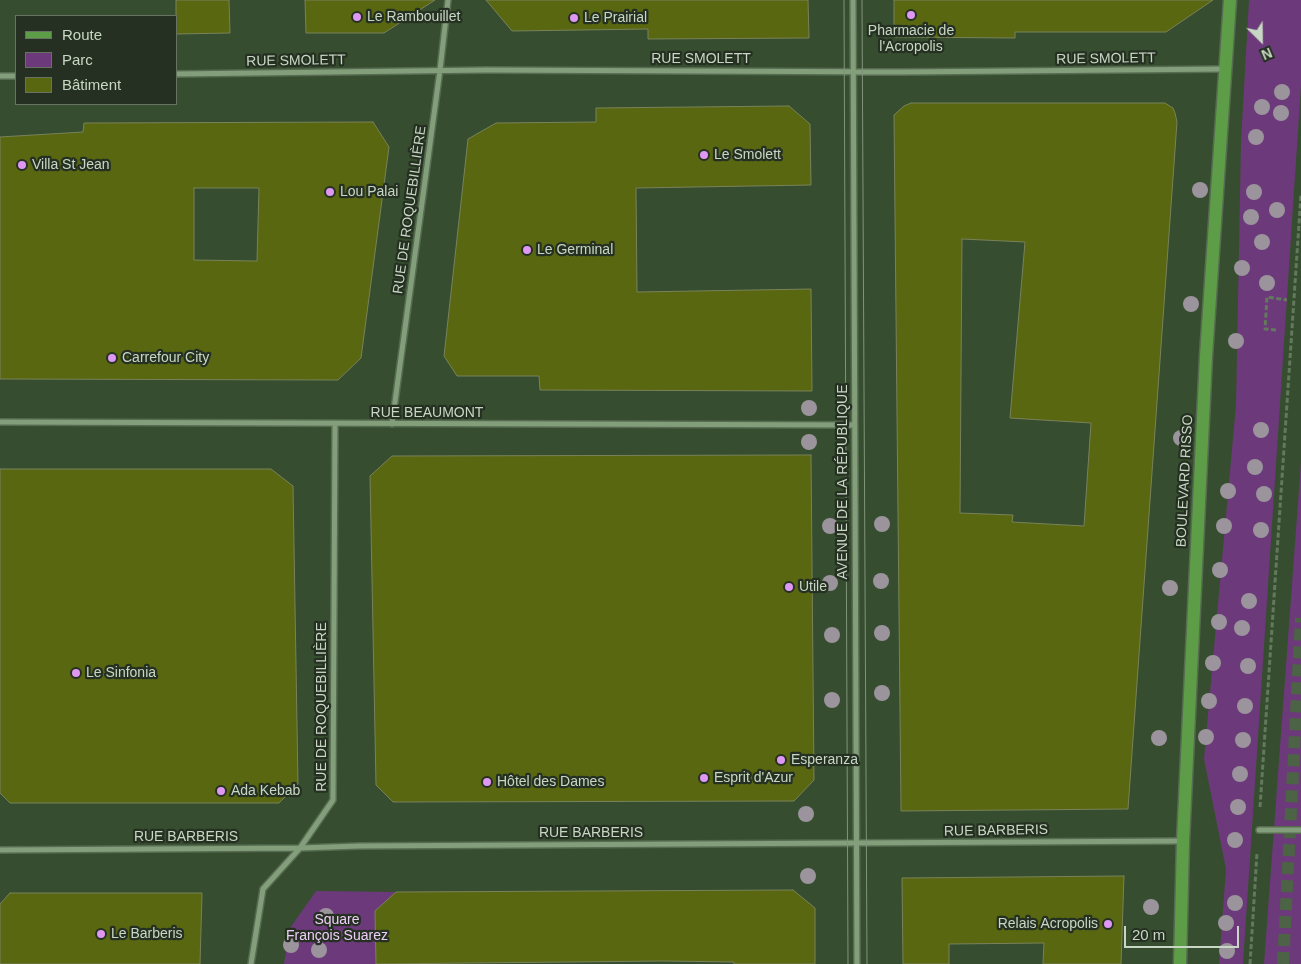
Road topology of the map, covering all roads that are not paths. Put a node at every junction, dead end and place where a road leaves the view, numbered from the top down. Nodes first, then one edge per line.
1 (448, 0) edge
2 (853, 0) edge
3 (1230, 0) edge
4 (1226, 69) junction
5 (440, 70) junction
6 (853, 71) junction
7 (178, 74) edge
8 (0, 76) edge
9 (15, 76) edge
10 (0, 422) edge
11 (335, 424) junction
12 (392, 424) junction
13 (854, 424) junction
14 (1259, 830) road end
15 (1301, 830) edge
16 (1183, 841) junction
17 (856, 843) junction
18 (300, 848) junction
19 (0, 850) edge
20 (251, 964) edge
21 (857, 964) edge
22 (1180, 964) edge

1 - 5 street, RUE DE ROQUEBILLIÈRE
2 - 6 street, AVENUE DE LA RÉPUBLIQUE
3 - 4 main road, BOULEVARD RISSO
4 - 6 street, RUE SMOLETT
4 - 16 main road, BOULEVARD RISSO
5 - 6 street, RUE SMOLETT
5 - 7 street, RUE SMOLETT
5 - 12 street, RUE DE ROQUEBILLIÈRE
6 - 13 street, AVENUE DE LA RÉPUBLIQUE
8 - 9 street
10 - 11 street, RUE BEAUMONT
11 - 12 street, RUE BEAUMONT
11 - 18 street, RUE DE ROQUEBILLIÈRE
12 - 13 street, RUE BEAUMONT
13 - 17 street, AVENUE DE LA RÉPUBLIQUE
14 - 15 street
16 - 17 street, RUE BARBERIS
16 - 22 main road, BOULEVARD RISSO
17 - 18 street, RUE BARBERIS
17 - 21 street, AVENUE DE LA RÉPUBLIQUE
18 - 19 street, RUE BARBERIS
18 - 20 street, RUE DE ROQUEBILLIÈRE

